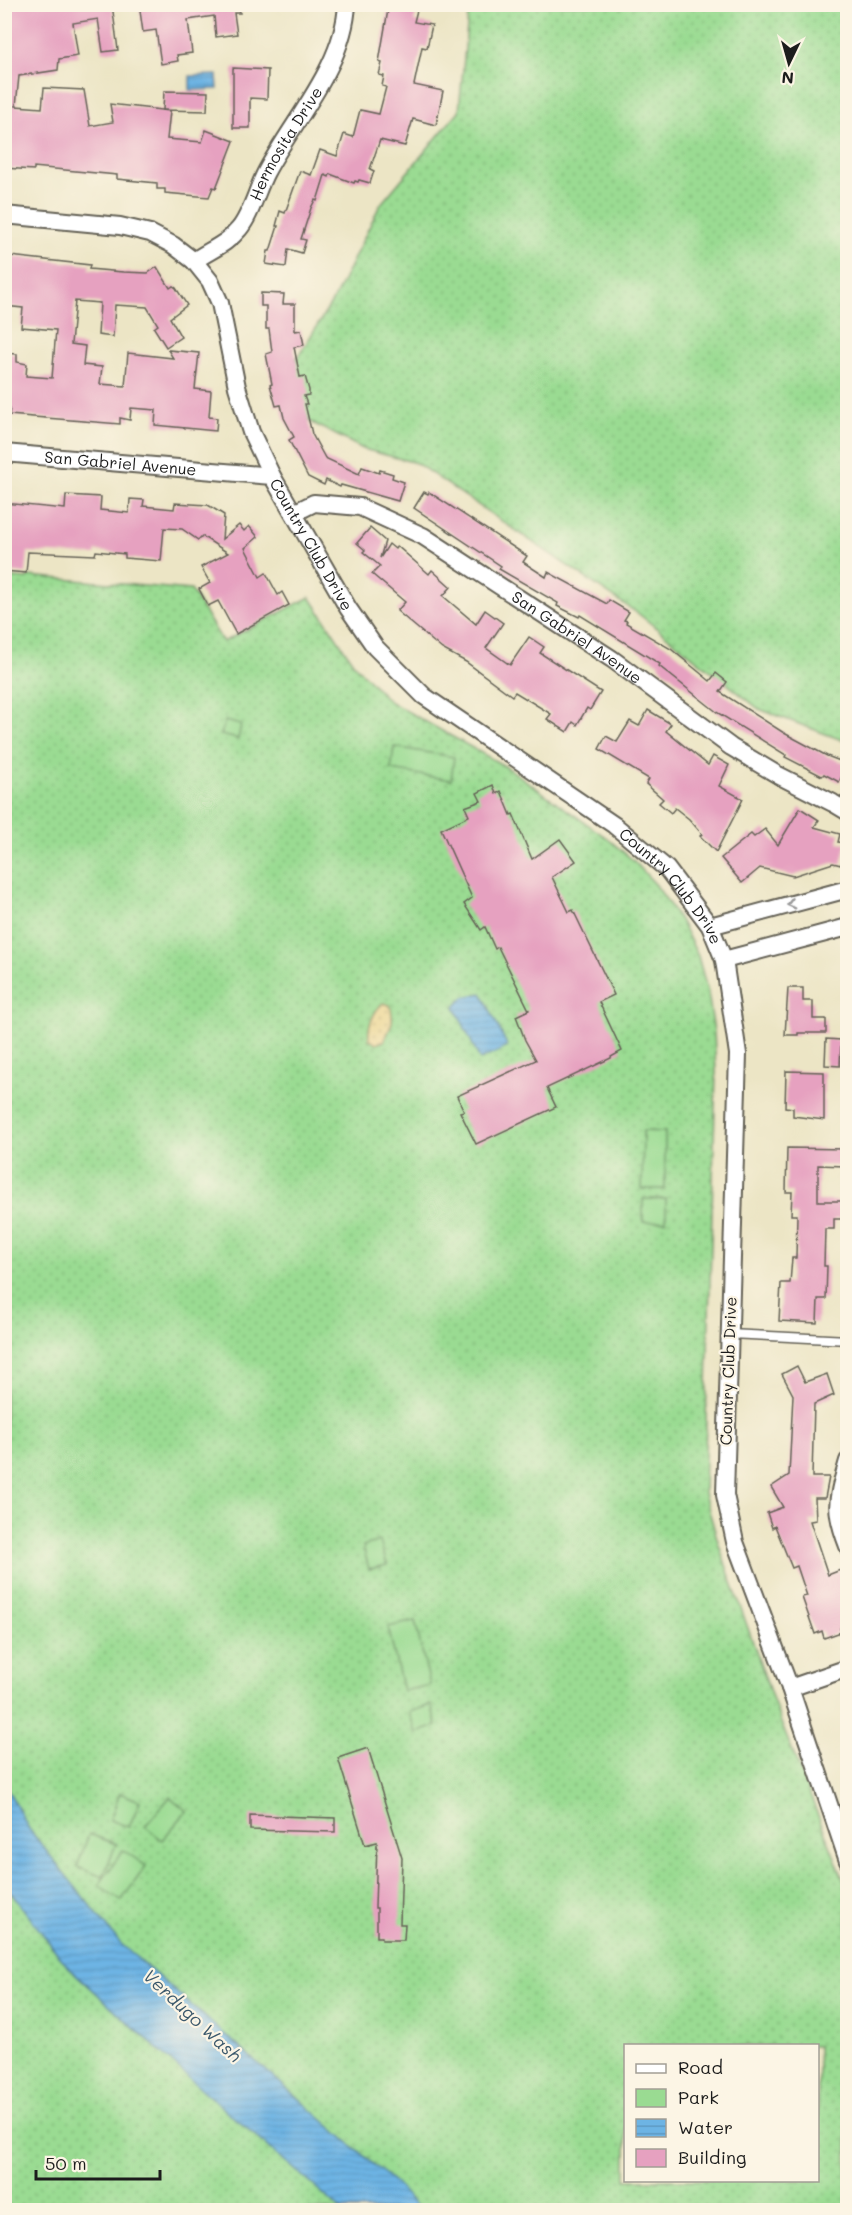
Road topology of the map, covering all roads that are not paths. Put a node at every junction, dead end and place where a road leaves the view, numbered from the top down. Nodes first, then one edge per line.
1 (347, 4) edge
2 (4, 215) edge
3 (194, 261) junction
4 (4, 453) edge
5 (272, 476) junction
6 (294, 513) junction
7 (848, 812) edge
8 (848, 889) edge
9 (710, 926) junction
10 (848, 927) edge
11 (723, 960) junction
12 (729, 1334) junction
13 (848, 1340) edge
14 (848, 1461) edge
15 (848, 1546) edge
16 (848, 1668) edge
17 (790, 1688) junction
18 (848, 1861) edge

1 - 3 street, Hermosita Drive
2 - 3 street, Country Club Drive
3 - 5 street, Country Club Drive
4 - 5 street, San Gabriel Avenue
5 - 6 street, Country Club Drive
6 - 7 street, San Gabriel Avenue
6 - 9 street, Country Club Drive
8 -> 9 street
9 - 11 street, Country Club Drive
10 - 11 street
11 - 12 street, Country Club Drive
12 - 13 lane
12 - 17 street, Country Club Drive
14 - 15 street
16 - 17 street
17 - 18 street, Country Club Drive

